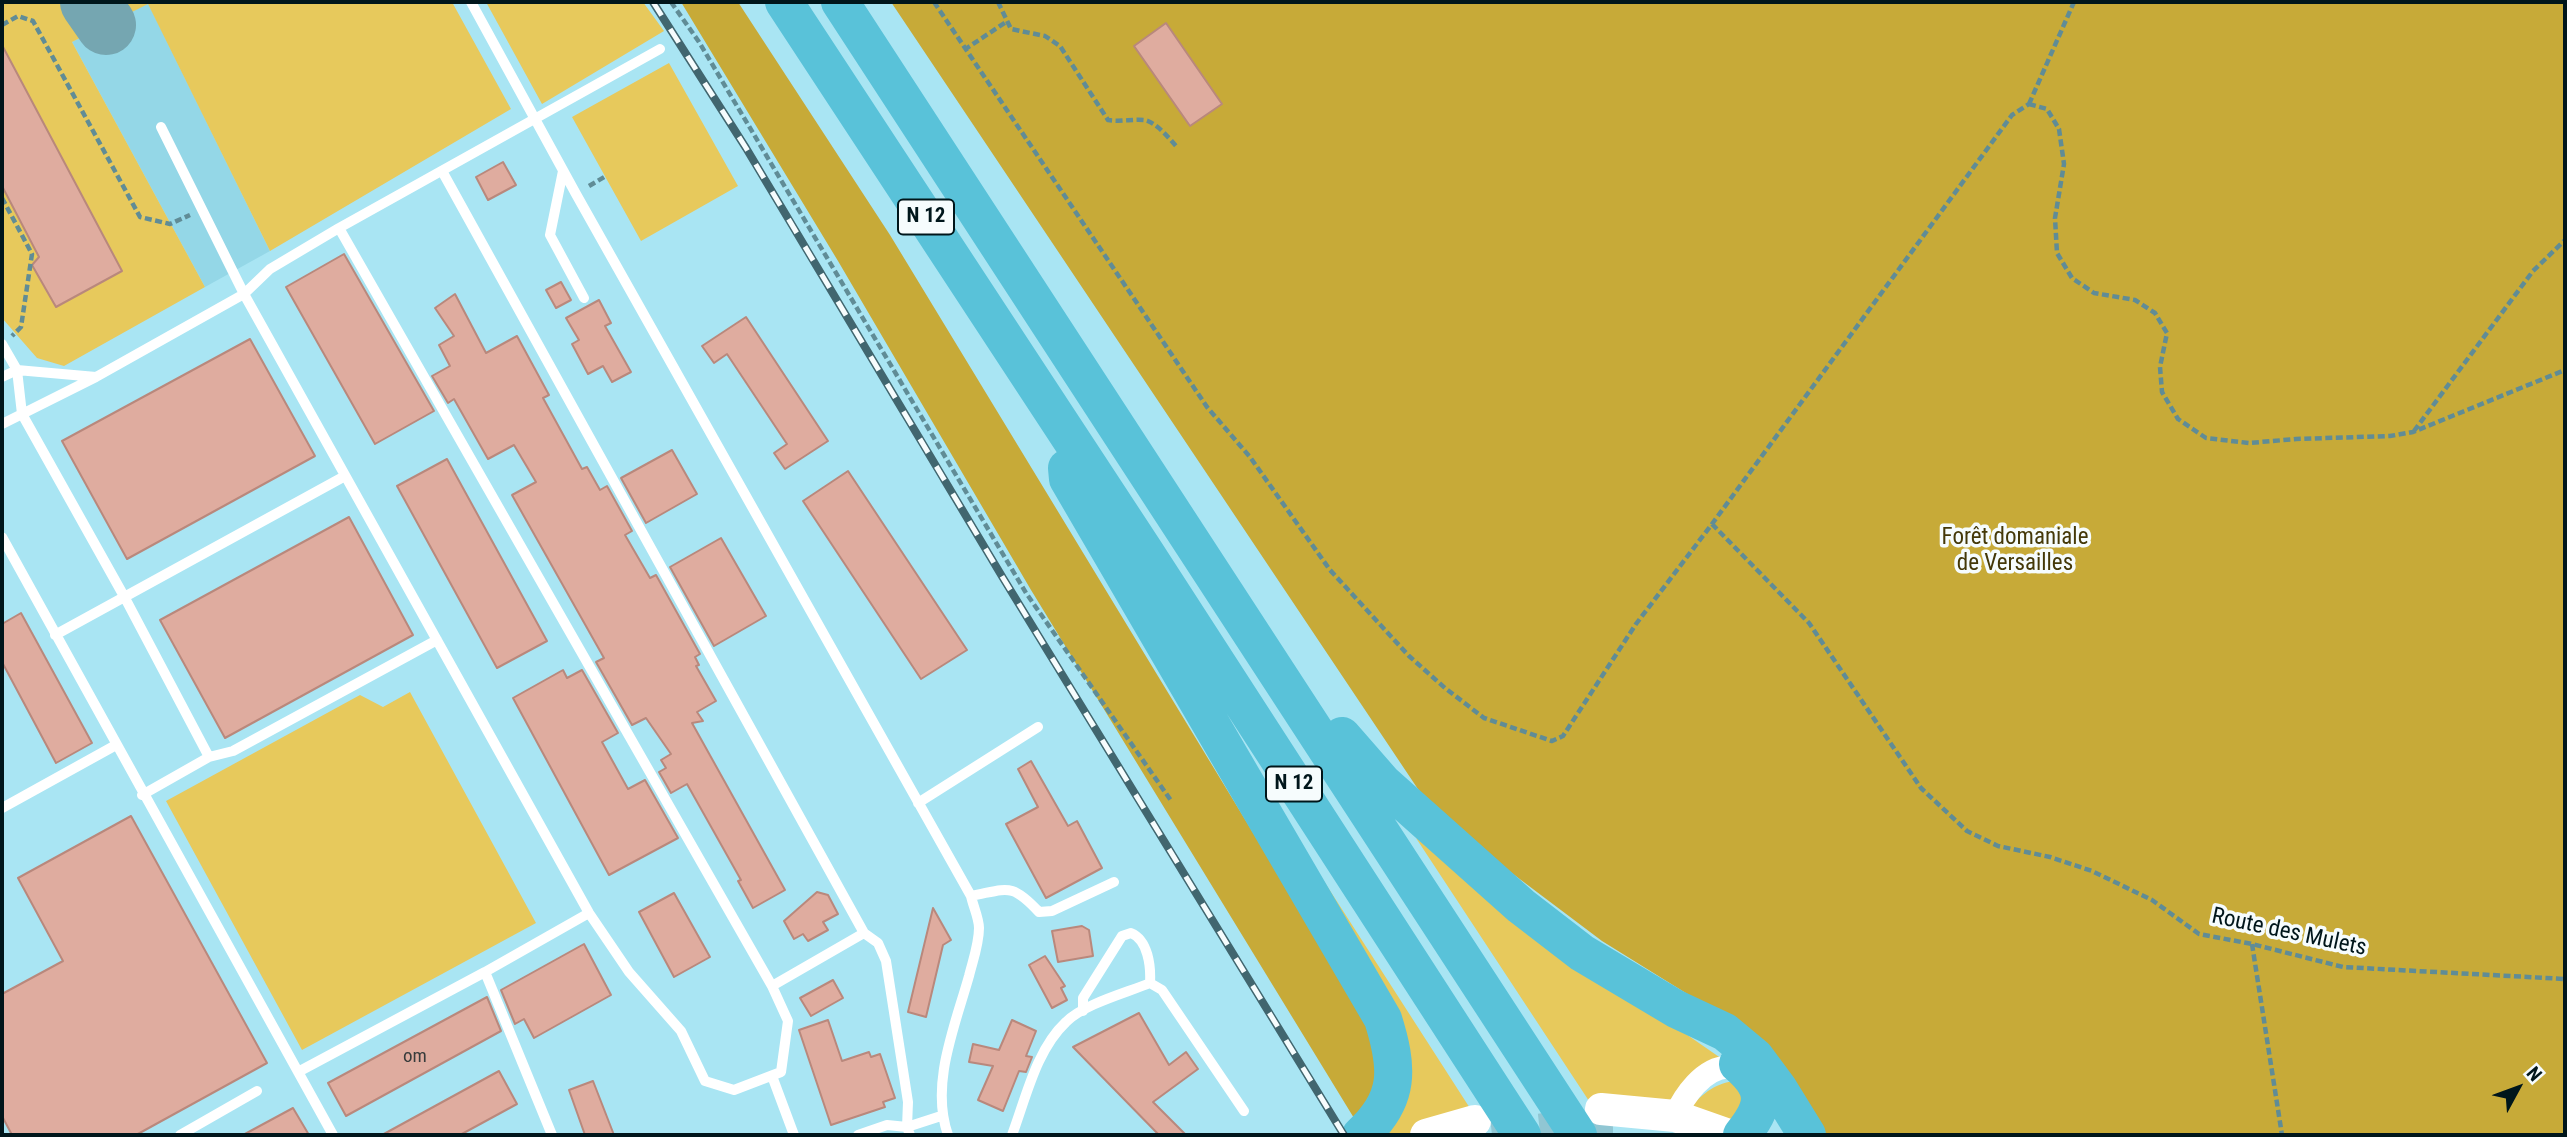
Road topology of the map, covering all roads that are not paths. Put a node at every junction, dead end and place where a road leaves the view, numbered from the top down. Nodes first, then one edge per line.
1 (471, 2) edge
2 (784, 2) edge
3 (840, 2) edge
4 (660, 49) dead end
5 (535, 119) junction
6 (161, 127) dead end
7 (563, 171) junction
8 (442, 172) junction
9 (339, 228) junction
10 (244, 294) junction
11 (584, 298) dead end
12 (2, 345) edge
13 (17, 370) junction
14 (2, 377) edge
15 (96, 377) junction
16 (22, 414) junction
17 (2, 425) edge
18 (1067, 432) junction
19 (345, 476) junction
20 (2, 537) edge
21 (125, 598) junction
22 (55, 635) junction
23 (437, 640) junction
24 (1297, 703) junction
25 (1038, 727) dead end
26 (116, 746) junction
27 (209, 757) junction
28 (142, 795) junction
29 (918, 803) junction
30 (2, 808) edge
31 (1114, 882) dead end
32 (971, 896) junction
33 (589, 913) junction
34 (864, 933) junction
35 (485, 972) junction
36 (1150, 983) junction
37 (772, 986) junction
38 (1676, 1009) junction
39 (1083, 1011) junction
40 (1746, 1070) junction
41 (298, 1072) junction
42 (772, 1076) junction
43 (257, 1091) dead end
44 (1244, 1111) dead end
45 (941, 1116) junction
46 (1675, 1116) junction
47 (1475, 1121) dead end
48 (1598, 1124) edge
49 (908, 1131) edge
50 (180, 1135) edge
51 (333, 1135) edge
52 (552, 1135) edge
53 (794, 1135) edge
54 (858, 1135) edge
55 (948, 1135) edge
56 (1012, 1135) edge
57 (1361, 1135) edge
58 (1426, 1135) edge
59 (1522, 1135) edge
60 (1647, 1135) edge
61 (1729, 1135) edge
62 (1742, 1135) edge
63 (1807, 1135) edge

1 - 5 lane
2 - 18 highway, N 12
3 - 24 highway, N 12
4 - 5 lane
5 - 7 lane
5 - 8 lane
6 - 10 lane
7 - 11 lane
7 - 29 lane
8 - 9 lane
8 - 34 lane
9 - 10 lane
9 - 37 lane
10 - 15 lane
10 - 19 lane
12 - 13 lane
13 - 14 lane
13 - 15 lane
13 - 16 lane
15 - 16 lane
16 - 17 lane
16 - 21 lane
18 - 57 highway
18 - 59 highway, N 12
19 - 21 lane
19 - 23 lane
20 - 22 lane
21 - 22 lane
21 - 27 lane
22 - 26 lane
23 - 27 lane
23 - 33 lane
24 - 38 highway
24 - 48 highway, N 12
25 - 29 lane
26 - 28 lane
26 - 30 lane
27 - 28 lane
28 - 41 lane
29 - 32 lane
31 - 32 lane
32 - 45 lane
33 - 35 lane
33 - 42 lane
34 - 37 lane
34 - 49 lane
35 - 41 lane
35 - 52 lane
36 - 39 lane
36 - 39 lane
36 - 44 lane
37 - 42 lane
38 - 40 highway
38 - 63 highway
39 - 56 lane
40 - 46 street
40 - 62 highway
41 - 51 lane
42 - 53 lane
43 - 50 lane
45 - 49 lane
45 - 55 lane
46 - 48 main road
46 - 61 main road
47 - 58 main road
48 - 60 main road
49 - 54 lane

